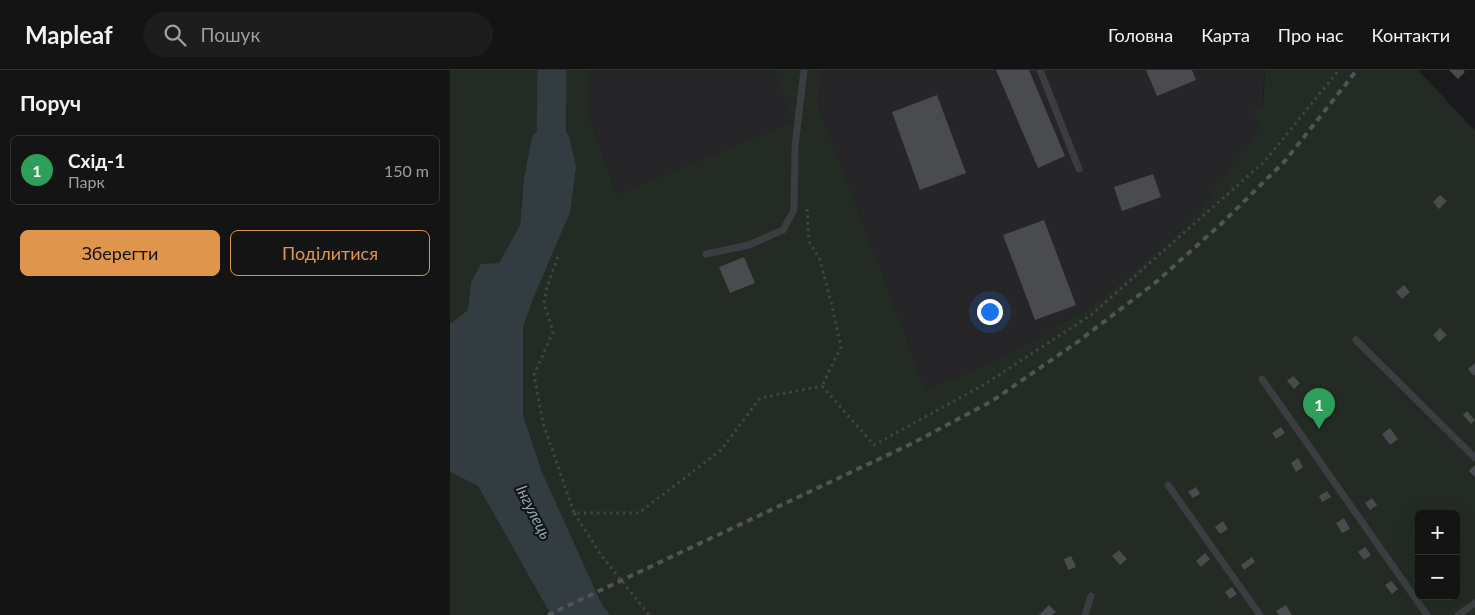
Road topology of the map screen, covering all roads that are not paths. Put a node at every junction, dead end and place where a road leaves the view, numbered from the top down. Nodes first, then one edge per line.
1 (804, 70) edge
2 (1040, 70) edge
3 (1079, 169) dead end
4 (706, 254) dead end
5 (1356, 340) dead end
6 (1262, 379) dead end
7 (1475, 458) edge
8 (1168, 485) dead end
9 (1091, 596) dead end
10 (1475, 604) edge
11 (1085, 615) edge
12 (1260, 615) edge
13 (1427, 615) edge
14 (1458, 615) edge

1 - 4 lane
2 - 3 lane
5 - 7 lane
6 - 13 lane
8 - 12 lane
9 - 11 lane
10 - 14 lane

